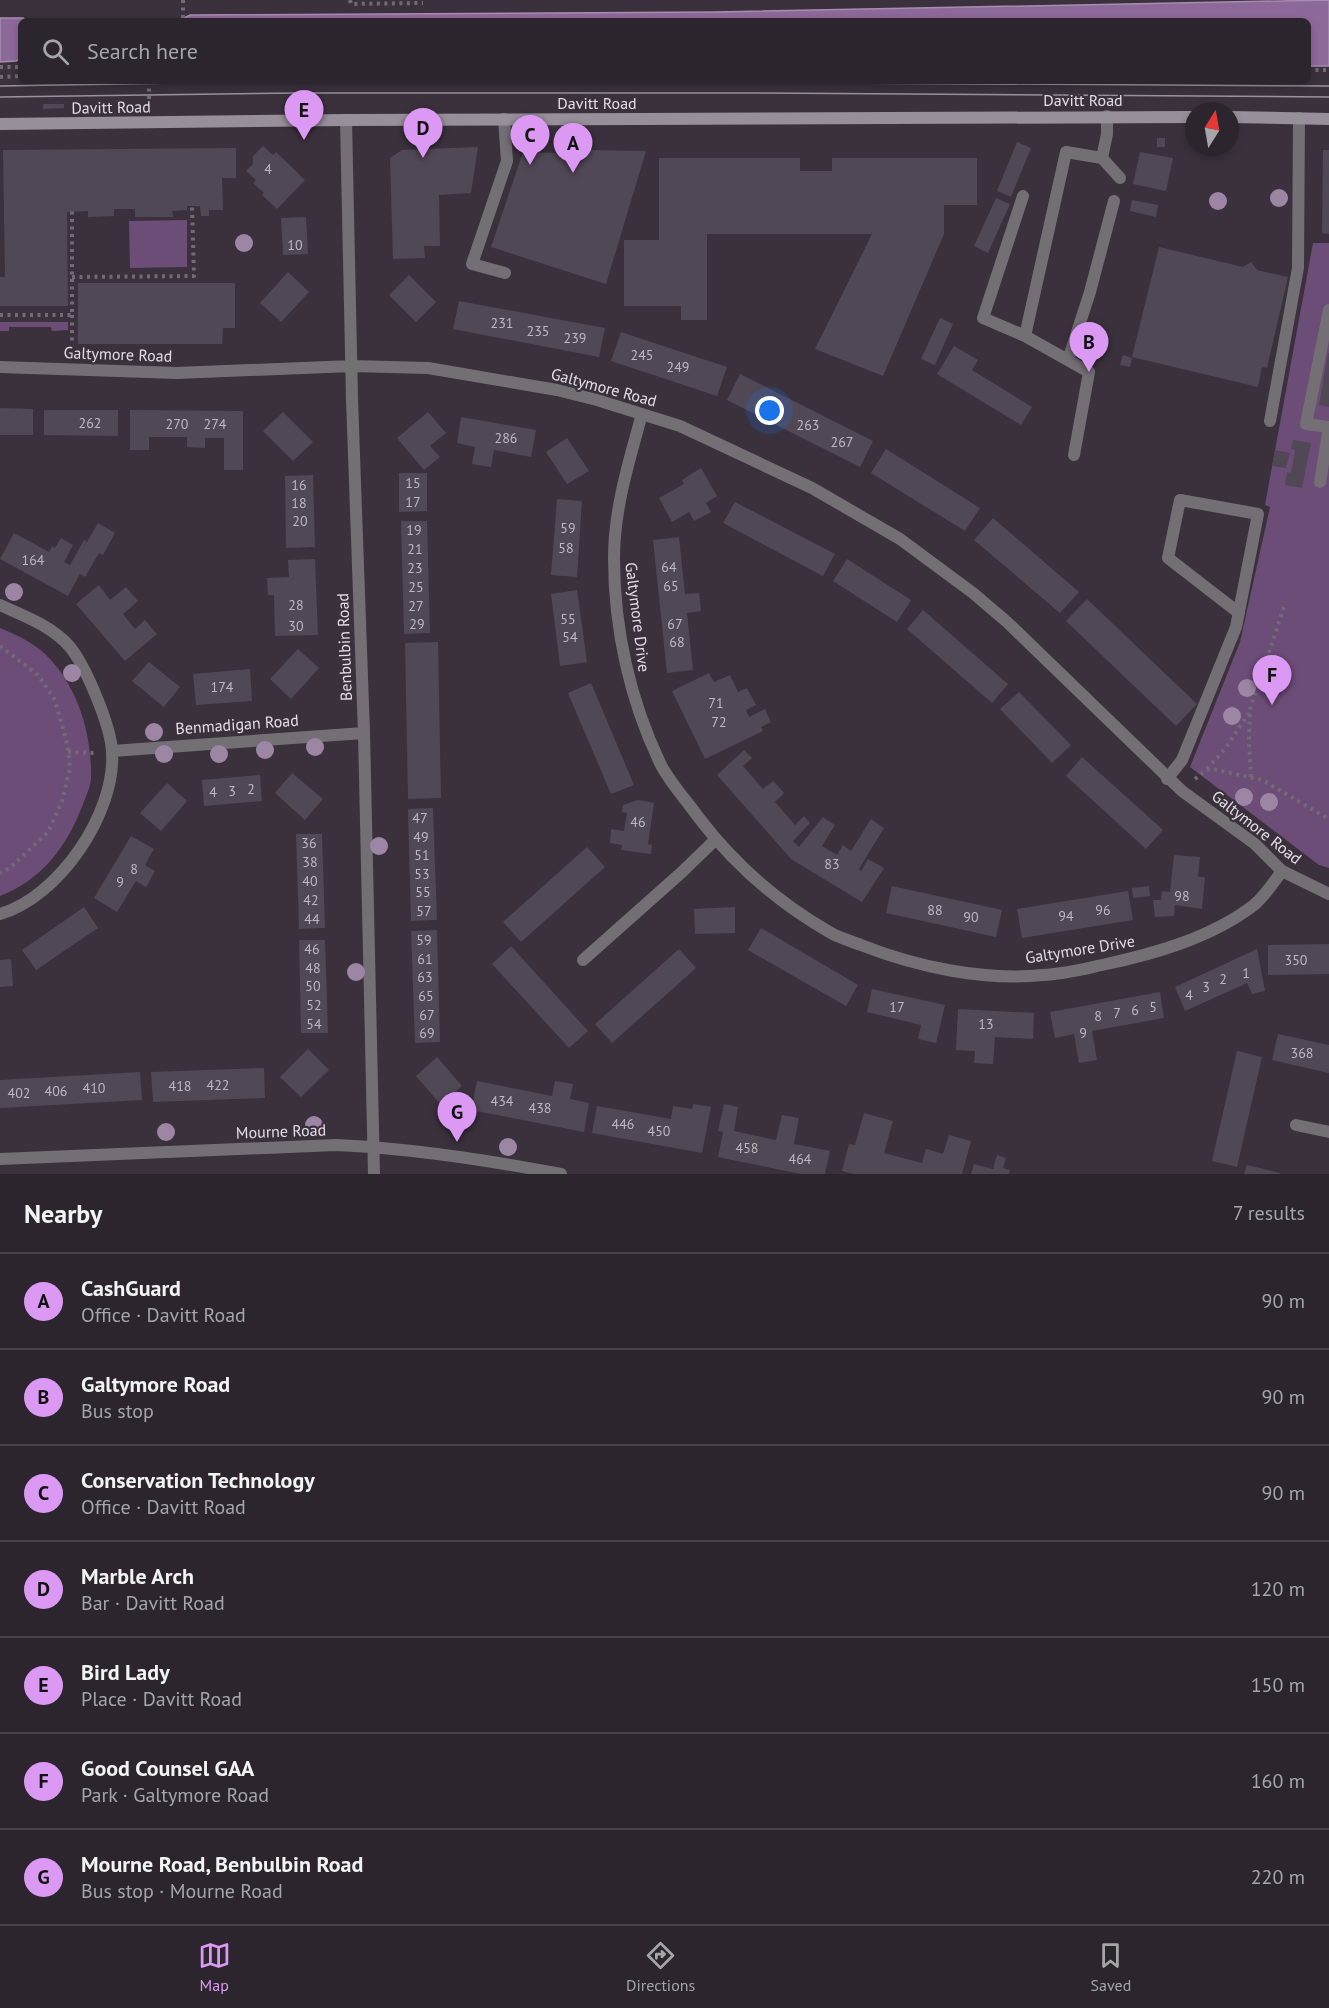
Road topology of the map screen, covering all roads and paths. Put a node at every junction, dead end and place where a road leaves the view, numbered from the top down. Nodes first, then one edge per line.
1 (183, 0) edge
2 (350, 0) edge
3 (423, 3) dead end
4 (183, 18) edge
5 (0, 67) edge
6 (18, 67) edge
7 (1311, 70) edge
8 (1329, 70) edge
9 (18, 76) edge
10 (0, 77) edge
11 (1107, 116) junction
12 (1185, 117) edge
13 (1239, 117) edge
14 (1299, 118) junction
15 (504, 119) junction
16 (1329, 119) edge
17 (346, 120) junction
18 (0, 124) edge
19 (1102, 158) junction
20 (1120, 178) dead end
21 (1023, 196) dead end
22 (1114, 201) dead end
23 (192, 206) dead end
24 (72, 211) dead end
25 (505, 273) dead end
26 (72, 277) junction
27 (1329, 310) edge
28 (0, 315) edge
29 (72, 315) junction
30 (1025, 336) junction
31 (72, 351) dead end
32 (1068, 360) junction
33 (352, 366) junction
34 (0, 367) edge
35 (642, 414) junction
36 (1270, 421) dead end
37 (1074, 455) dead end
38 (1320, 482) dead end
39 (1286, 604) dead end
40 (0, 605) edge
41 (1239, 613) junction
42 (0, 646) edge
43 (1250, 711) junction
44 (364, 733) junction
45 (96, 743) dead end
46 (112, 751) junction
47 (68, 752) junction
48 (95, 753) junction
49 (95, 764) dead end
50 (1206, 770) junction
51 (1251, 777) junction
52 (1167, 779) junction
53 (1182, 791) junction
54 (1329, 819) edge
55 (716, 840) junction
56 (1282, 871) junction
57 (0, 873) edge
58 (1329, 894) edge
59 (0, 914) edge
60 (583, 960) dead end
61 (1296, 1125) dead end
62 (1329, 1132) edge
63 (373, 1146) junction
64 (0, 1159) edge
65 (374, 1174) edge
66 (561, 1174) edge

1 - 4 path
2 - 3 path
5 - 6 path
7 - 8 path
9 - 10 path
11 - 12 main road, Davitt Road
11 - 15 main road, Davitt Road
11 - 19 street
13 - 14 main road
14 - 16 main road
14 - 36 street
15 - 17 main road, Davitt Road
15 - 25 street
17 - 18 main road, Davitt Road
17 - 33 street, Benbulbin Road
19 - 20 street
19 - 30 street
21 - 30 street
22 - 32 street
23 - 26 path
24 - 26 path
26 - 29 path
27 - 38 street
28 - 29 path
29 - 31 path
30 - 32 street
32 - 37 street
33 - 34 street, Galtymore Road
33 - 35 street, Galtymore Road
33 - 44 street, Benbulbin Road
35 - 52 street, Galtymore Road
35 - 55 street, Galtymore Drive
39 - 43 path
40 - 46 street
41 - 41 street
41 - 52 street
42 - 47 path
43 - 50 path
43 - 51 path
44 - 46 street, Benmadigan Road
44 - 63 street, Benbulbin Road
45 - 48 path
46 - 59 street
47 - 48 path
47 - 57 path
48 - 49 path
50 - 51 path
50 - 53 path
51 - 54 path
52 - 53 street, Galtymore Road
53 - 56 street, Galtymore Road
55 - 56 street, Galtymore Drive
55 - 60 street
56 - 58 street, Galtymore Road
61 - 62 street
63 - 64 street, Mourne Road
63 - 65 street, Benbulbin Road
63 - 66 street, Mourne Road

